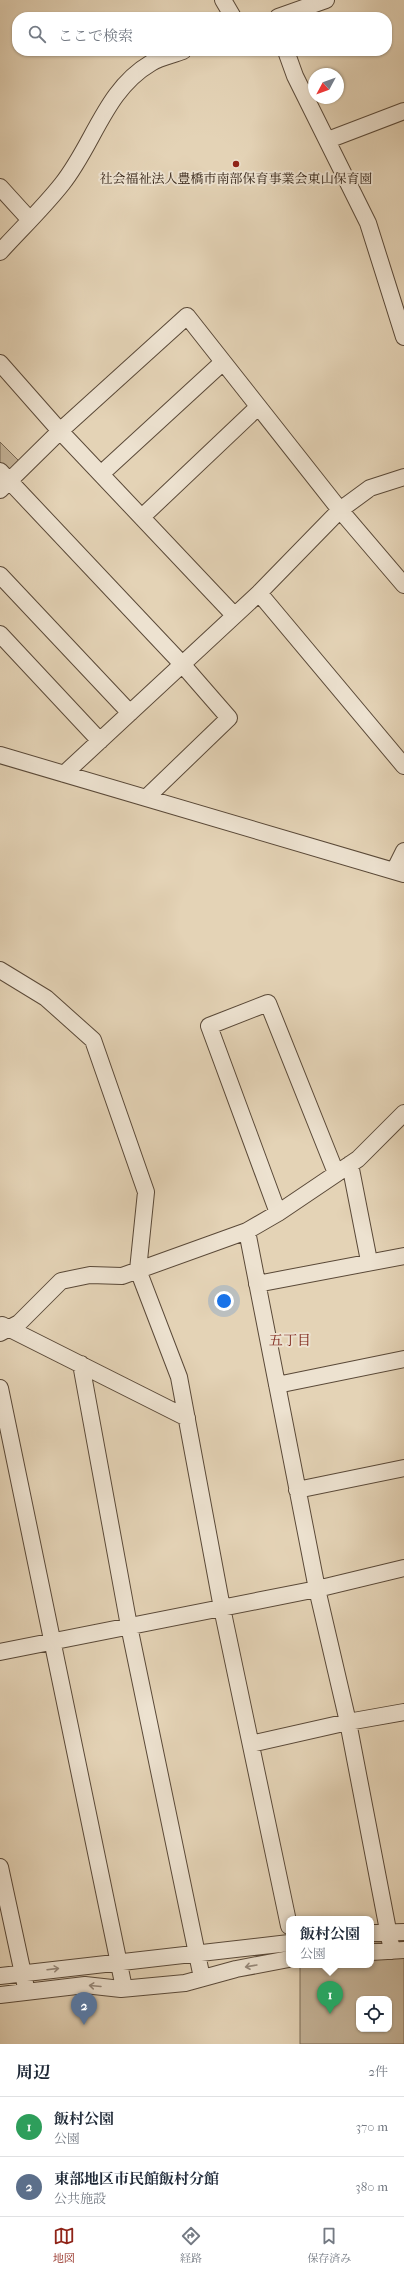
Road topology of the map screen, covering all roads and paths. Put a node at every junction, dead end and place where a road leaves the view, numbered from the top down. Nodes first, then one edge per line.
1 (223, 0) edge
2 (326, 0) edge
3 (230, 12) edge
4 (292, 12) edge
5 (169, 56) edge
6 (288, 56) edge
7 (404, 110) edge
8 (328, 140) junction
9 (0, 187) edge
10 (30, 220) junction
11 (0, 252) edge
12 (404, 337) edge
13 (223, 362) junction
14 (0, 363) edge
15 (258, 407) junction
16 (60, 431) junction
17 (101, 474) junction
18 (404, 477) edge
19 (3, 481) edge
20 (340, 510) junction
21 (142, 517) junction
22 (0, 575) edge
23 (404, 585) edge
24 (259, 593) junction
25 (234, 615) junction
26 (0, 634) edge
27 (182, 664) junction
28 (130, 713) junction
29 (100, 740) junction
30 (0, 755) edge
31 (404, 766) edge
32 (64, 774) junction
33 (146, 798) junction
34 (404, 851) edge
35 (399, 873) edge
36 (0, 970) edge
37 (404, 1113) edge
38 (343, 1169) junction
39 (278, 1213) junction
40 (247, 1232) junction
41 (404, 1256) edge
42 (369, 1261) junction
43 (138, 1270) junction
44 (257, 1284) junction
45 (3, 1329) edge
46 (404, 1359) edge
47 (81, 1364) junction
48 (277, 1385) junction
49 (0, 1388) edge
50 (186, 1418) junction
51 (404, 1468) edge
52 (297, 1490) junction
53 (404, 1568) edge
54 (317, 1589) junction
55 (222, 1608) junction
56 (129, 1626) junction
57 (52, 1642) junction
58 (0, 1652) edge
59 (404, 1712) edge
60 (348, 1722) junction
61 (251, 1744) junction
62 (0, 1867) edge
63 (287, 1916) edge
64 (396, 1932) edge
65 (374, 1933) edge
66 (286, 1943) edge
67 (398, 1950) edge
68 (374, 1952) edge
69 (197, 1953) junction
70 (286, 1960) edge
71 (118, 1962) junction
72 (22, 1973) junction
73 (0, 1976) edge
74 (202, 1978) junction
75 (124, 1988) junction
76 (26, 1992) junction
77 (0, 1995) edge

1 - 3 street
2 - 4 street
5 - 10 street
6 - 8 street
7 - 8 street
8 - 12 street
9 - 10 street
10 - 11 street
13 - 15 street
13 - 16 street
13 - 17 street
14 - 16 street
15 - 20 street
15 - 21 street
16 - 17 street
16 - 19 street
17 - 21 street
18 - 20 street
19 - 27 street
20 - 23 street
20 - 24 street
21 - 25 street
22 - 28 street
24 - 25 street
24 - 31 street
25 - 27 street
26 - 29 street
27 - 28 street
27 - 33 street
28 - 29 street
29 - 32 street
30 - 32 street
32 - 33 street
33 - 35 street
34 - 35 street
36 - 43 street
37 - 38 street
38 - 39 street
38 - 39 street
38 - 42 street
39 - 40 street
40 - 43 street
40 - 44 street
41 - 42 street
42 - 44 street
43 - 45 street
43 - 50 street
44 - 48 street
45 - 47 street
46 - 48 street
47 - 50 street
47 - 56 street
48 - 52 street
49 - 57 street
50 - 55 street
51 - 52 street
52 - 54 street
53 - 54 street
54 - 55 street
54 - 60 street
55 - 56 street
55 - 61 street
56 - 57 street
56 - 69 street
57 - 58 street
57 - 71 street
59 - 60 street
60 - 61 street
60 - 64 street
61 - 63 street
62 - 72 street
64 - 65 street
64 - 67 street
66 - 69 street
67 - 68 street
69 - 71 street
69 - 74 street
70 -> 74 street
72 -> 71 street
71 - 75 street
72 - 73 street
72 - 76 street
74 - 75 street
75 -> 76 street
76 - 77 street

